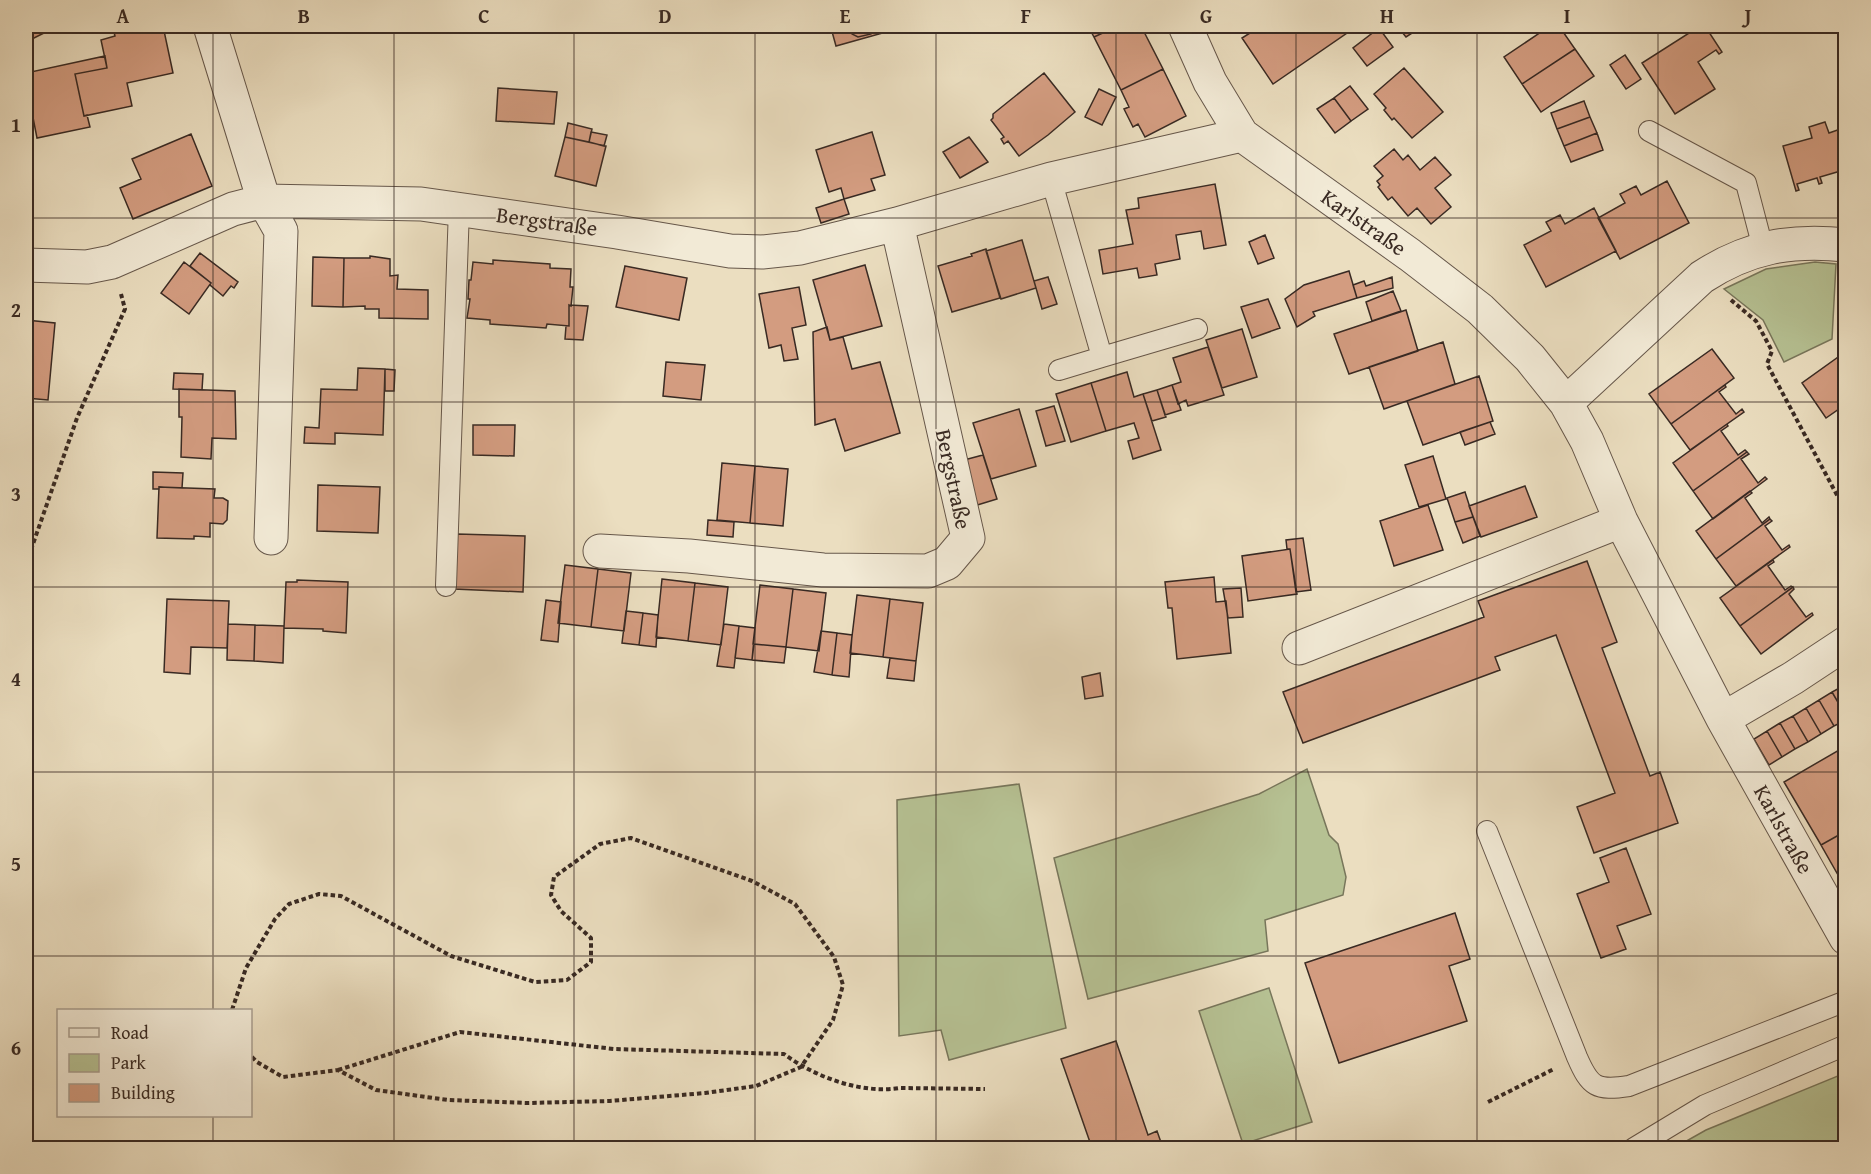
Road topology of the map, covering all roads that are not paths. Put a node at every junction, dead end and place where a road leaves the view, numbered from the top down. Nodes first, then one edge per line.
1 (210, 26) edge
2 (1185, 26) edge
3 (1649, 132) dead end
4 (1242, 135) junction
5 (1051, 179) junction
6 (264, 201) junction
7 (459, 208) junction
8 (897, 224) junction
9 (1845, 245) edge
10 (1763, 248) junction
11 (26, 265) edge
12 (1197, 329) dead end
13 (1102, 357) junction
14 (1059, 370) dead end
15 (1566, 403) junction
16 (1621, 521) junction
17 (271, 538) dead end
18 (600, 551) dead end
19 (446, 586) dead end
20 (1845, 643) edge
21 (1299, 648) dead end
22 (1723, 719) junction
23 (1487, 831) dead end
24 (1845, 938) edge
25 (1845, 1001) edge
26 (1845, 1045) edge
27 (1634, 1149) edge

1 - 6 street
2 - 4 street, Karlstraße
3 - 10 lane
4 - 5 street, Bergstraße
4 - 15 street, Karlstraße
5 - 8 street, Bergstraße
5 - 13 lane
6 - 7 street, Bergstraße
6 - 11 street, Bergstraße
6 - 17 street
7 - 8 street, Bergstraße
7 - 19 lane
8 - 18 street, Bergstraße
9 - 10 street
10 - 15 street
12 - 13 lane
13 - 14 lane
15 - 16 street, Karlstraße
16 - 21 street
16 - 22 street, Karlstraße
20 - 22 street
22 - 24 street, Karlstraße
23 - 25 lane
26 - 27 lane

